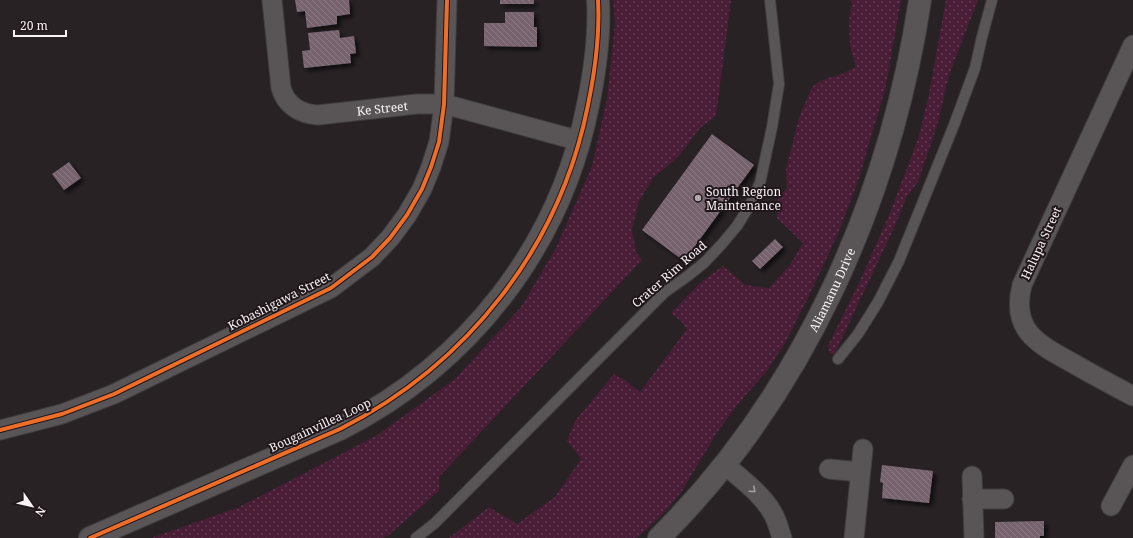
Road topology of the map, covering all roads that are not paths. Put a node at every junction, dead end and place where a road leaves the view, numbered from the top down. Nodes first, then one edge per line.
1 (272, 0) edge
2 (447, 0) edge
3 (598, 0) edge
4 (770, 0) edge
5 (920, 0) edge
6 (992, 0) edge
7 (1133, 45) edge
8 (444, 104) junction
9 (580, 141) junction
10 (838, 359) dead end
11 (1133, 396) edge
12 (0, 430) edge
13 (863, 449) dead end
14 (724, 464) junction
15 (1133, 465) edge
16 (829, 469) dead end
17 (860, 472) junction
18 (972, 476) dead end
19 (972, 499) junction
20 (1004, 499) dead end
21 (1111, 506) dead end
22 (90, 538) edge
23 (416, 538) edge
24 (659, 538) edge
25 (782, 538) edge
26 (854, 538) edge
27 (974, 538) edge

1 - 8 street, Ke Street
2 - 8 street, Kobashigawa Street
3 - 9 street, Bougainvillea Loop
4 - 23 lane, Crater Rim Road
5 - 14 street, Aliamanu Drive
6 - 10 lane
7 - 11 street, Halupa Street
8 - 9 street, Ke Street
8 - 12 street, Kobashigawa Street
9 - 22 street, Bougainvillea Loop
13 - 17 street
14 - 24 street, Aliamanu Drive
14 -> 25 street
15 - 21 street
16 - 17 street
17 - 26 street
18 - 19 street
19 - 20 street
19 - 27 street

